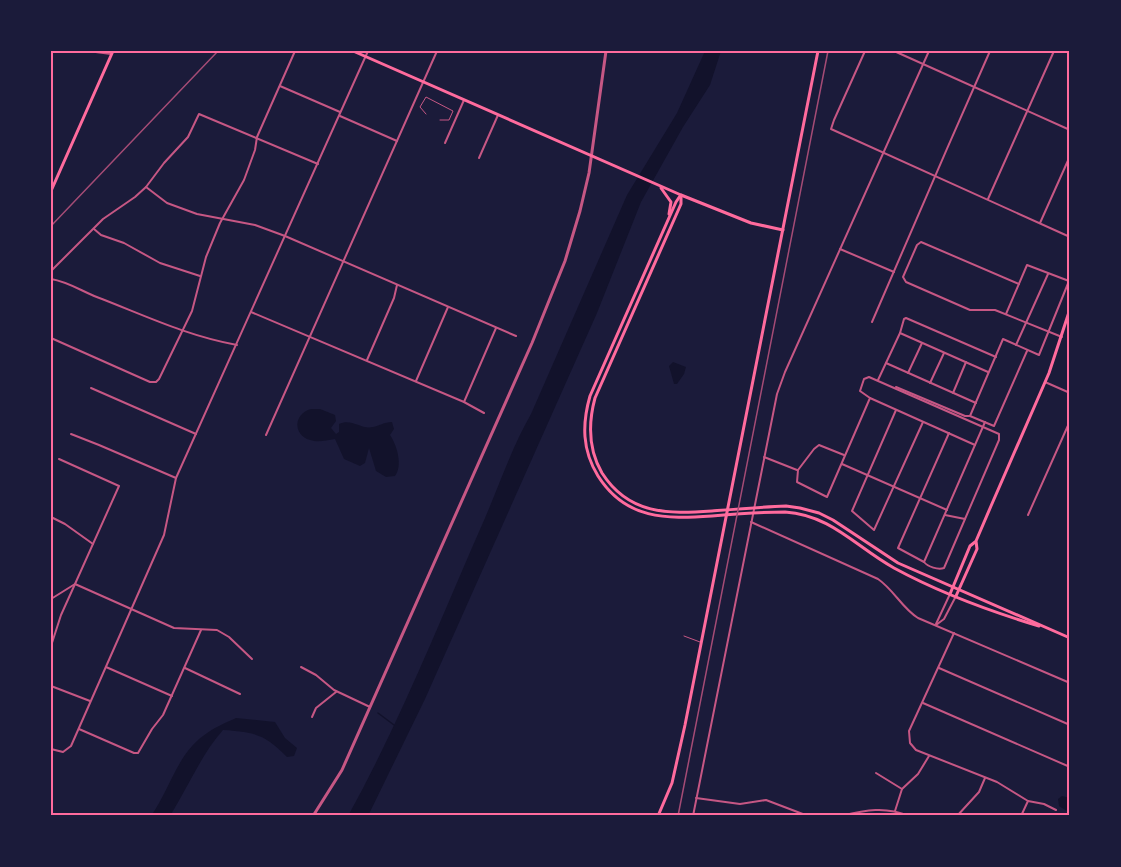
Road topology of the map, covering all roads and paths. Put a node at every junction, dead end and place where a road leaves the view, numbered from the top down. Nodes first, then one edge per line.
1 (88, 51) edge
2 (295, 51) edge
3 (353, 51) edge
4 (368, 51) edge
5 (437, 51) edge
6 (606, 51) edge
7 (818, 51) edge
8 (865, 51) edge
9 (894, 51) edge
10 (929, 51) edge
11 (990, 51) edge
12 (1054, 51) edge
13 (112, 52) edge
14 (365, 56) junction
15 (923, 64) junction
16 (423, 82) junction
17 (280, 86) junction
18 (974, 88) junction
19 (465, 100) junction
20 (1027, 111) junction
21 (340, 114) junction
22 (426, 114) dead end
23 (498, 115) junction
24 (440, 120) dead end
25 (1070, 130) edge
26 (257, 137) junction
27 (398, 141) junction
28 (445, 143) dead end
29 (883, 153) junction
30 (591, 156) junction
31 (1070, 156) edge
32 (479, 158) dead end
33 (318, 164) junction
34 (934, 176) junction
35 (146, 187) junction
36 (665, 190) junction
37 (51, 191) edge
38 (681, 195) junction
39 (988, 200) junction
40 (669, 218) junction
41 (222, 219) junction
42 (1040, 223) junction
43 (94, 229) junction
44 (783, 230) junction
45 (285, 236) junction
46 (1070, 237) edge
47 (840, 249) junction
48 (344, 262) junction
49 (51, 271) edge
50 (894, 272) junction
51 (1049, 273) junction
52 (201, 277) junction
53 (51, 279) edge
54 (1019, 284) junction
55 (397, 285) junction
56 (448, 307) junction
57 (1070, 309) edge
58 (251, 312) junction
59 (1006, 314) junction
60 (872, 322) dead end
61 (1026, 323) junction
62 (496, 328) junction
63 (181, 332) junction
64 (1049, 332) junction
65 (900, 333) junction
66 (516, 336) dead end
67 (310, 337) junction
68 (51, 338) edge
69 (1062, 338) junction
70 (922, 343) junction
71 (237, 345) junction
72 (1016, 345) junction
73 (1027, 350) junction
74 (944, 353) junction
75 (996, 357) junction
76 (366, 361) junction
77 (966, 362) junction
78 (886, 363) junction
79 (989, 372) junction
80 (908, 373) junction
81 (878, 380) junction
82 (416, 382) junction
83 (1045, 382) junction
84 (930, 383) junction
85 (91, 387) dead end
86 (896, 387) junction
87 (953, 393) junction
88 (1070, 393) edge
89 (870, 398) junction
90 (464, 402) junction
91 (976, 403) junction
92 (896, 410) junction
93 (484, 413) dead end
94 (970, 416) junction
95 (1070, 421) edge
96 (923, 422) junction
97 (985, 422) junction
98 (984, 426) junction
99 (949, 433) junction
100 (70, 434) dead end
101 (196, 434) junction
102 (266, 435) dead end
103 (975, 445) junction
104 (845, 455) junction
105 (764, 457) junction
106 (59, 459) dead end
107 (842, 463) junction
108 (798, 470) junction
109 (868, 475) junction
110 (176, 478) junction
111 (894, 487) junction
112 (920, 498) junction
113 (947, 510) junction
114 (945, 515) junction
115 (1028, 515) dead end
116 (51, 517) edge
117 (965, 519) junction
118 (750, 522) junction
119 (976, 541) junction
120 (93, 544) junction
121 (924, 562) junction
122 (75, 584) junction
123 (952, 588) junction
124 (959, 590) junction
125 (950, 594) junction
126 (956, 596) junction
127 (51, 599) edge
128 (131, 609) junction
129 (936, 625) junction
130 (1046, 628) junction
131 (201, 630) junction
132 (954, 633) junction
133 (684, 636) dead end
134 (1070, 638) edge
135 (702, 643) junction
136 (51, 646) edge
137 (252, 659) dead end
138 (106, 667) junction
139 (301, 667) dead end
140 (184, 668) junction
141 (939, 668) junction
142 (1070, 683) edge
143 (51, 686) edge
144 (337, 691) junction
145 (240, 694) dead end
146 (172, 696) junction
147 (91, 701) junction
148 (923, 703) junction
149 (370, 707) junction
150 (312, 717) dead end
151 (1070, 725) edge
152 (79, 729) junction
153 (51, 748) edge
154 (929, 756) junction
155 (1070, 767) edge
156 (876, 773) dead end
157 (985, 778) junction
158 (902, 789) junction
159 (696, 798) junction
160 (1028, 801) junction
161 (1056, 810) dead end
162 (896, 811) junction
163 (802, 815) edge
164 (313, 816) edge
165 (658, 816) edge
166 (693, 816) edge
167 (808, 816) edge
168 (841, 816) edge
169 (909, 816) edge
170 (957, 816) edge
171 (1021, 816) edge

1 - 13 street
2 - 17 street
3 - 14 main road
4 - 14 street
5 - 16 street
6 - 30 street
7 - 44 main road
8 - 29 street
9 - 15 street
10 - 15 street
11 - 18 street
12 - 20 street
13 - 37 main road
14 - 16 main road
14 - 21 street
15 - 18 street
15 - 29 street
16 - 19 main road
16 - 27 street
17 - 21 street
17 - 26 street
18 - 20 street
18 - 34 street
19 - 23 main road
19 - 28 street
20 - 25 street
20 - 39 street
21 - 27 street
21 - 33 street
22 - 24 lane
23 - 30 main road
23 - 32 street
26 - 33 street
26 - 35 street
26 - 41 street
27 - 48 street
29 - 34 street
29 - 47 street
30 - 36 main road
30 - 149 street
31 - 42 street
33 - 45 street
34 - 39 street
34 - 50 street
35 - 41 street
35 - 43 street
36 - 38 main road
36 - 40 main road
38 - 40 main road
38 - 44 main road
38 - 123 main road
39 - 42 street
40 - 125 main road
41 - 45 street
41 - 52 street
42 - 46 street
43 - 49 street
43 - 52 street
44 - 135 main road
45 - 48 street
45 - 58 street
47 - 50 street
47 - 105 street
48 - 55 street
48 - 67 street
50 - 60 street
51 - 54 street
51 - 61 street
51 - 64 street
52 - 63 street
53 - 63 street
54 - 59 street
54 - 59 street
55 - 56 street
55 - 76 street
56 - 62 street
56 - 82 street
57 - 69 main road
58 - 67 street
58 - 71 street
59 - 61 street
61 - 64 street
61 - 72 street
62 - 66 street
62 - 90 street
63 - 68 street
63 - 71 street
64 - 69 street
64 - 73 street
65 - 70 street
65 - 75 street
65 - 78 street
67 - 76 street
67 - 102 street
69 - 83 main road
70 - 74 street
70 - 80 street
71 - 101 street
72 - 73 street
72 - 75 street
73 - 97 street
74 - 77 street
74 - 84 street
75 - 79 street
76 - 82 street
77 - 79 street
77 - 87 street
78 - 80 street
78 - 81 street
79 - 91 street
80 - 84 street
81 - 86 street
81 - 89 street
82 - 90 street
83 - 88 street
83 - 119 main road
84 - 87 street
85 - 101 street
86 - 94 street
86 - 98 street
87 - 91 street
89 - 92 street
89 - 104 street
90 - 93 street
91 - 94 street
92 - 96 street
92 - 109 street
94 - 97 street
95 - 115 street
96 - 99 street
96 - 111 street
97 - 98 street
98 - 103 street
98 - 117 street
99 - 103 street
99 - 112 street
100 - 110 street
101 - 110 street
103 - 113 street
104 - 107 street
104 - 108 street
105 - 108 street
105 - 118 street
106 - 120 street
107 - 108 street
107 - 109 street
109 - 111 street
109 - 111 street
110 - 128 street
111 - 112 street
112 - 113 street
112 - 121 street
113 - 114 street
114 - 117 street
114 - 121 street
116 - 120 street
117 - 121 street
118 - 129 street
118 - 159 street
119 - 123 main road
119 - 124 main road
120 - 122 street
122 - 127 street
122 - 128 street
122 - 136 street
123 - 124 main road
123 - 125 main road
124 - 126 main road
124 - 130 main road
125 - 126 main road
125 - 129 street
126 - 129 street
126 - 130 main road
128 - 131 street
128 - 138 street
129 - 132 street
130 - 134 main road
131 - 137 street
131 - 140 street
132 - 141 street
132 - 142 street
133 - 135 lane
135 - 165 main road
138 - 146 street
138 - 147 street
139 - 144 street
140 - 145 street
140 - 146 street
141 - 148 street
141 - 151 street
143 - 147 street
144 - 149 street
144 - 150 street
146 - 152 street
147 - 152 street
148 - 154 street
148 - 155 street
149 - 164 street
152 - 153 street
154 - 157 street
154 - 158 street
156 - 158 street
157 - 160 street
157 - 170 street
158 - 162 street
159 - 163 street
159 - 166 street
160 - 161 street
160 - 171 street
162 - 168 street
162 - 169 street
163 - 167 street

